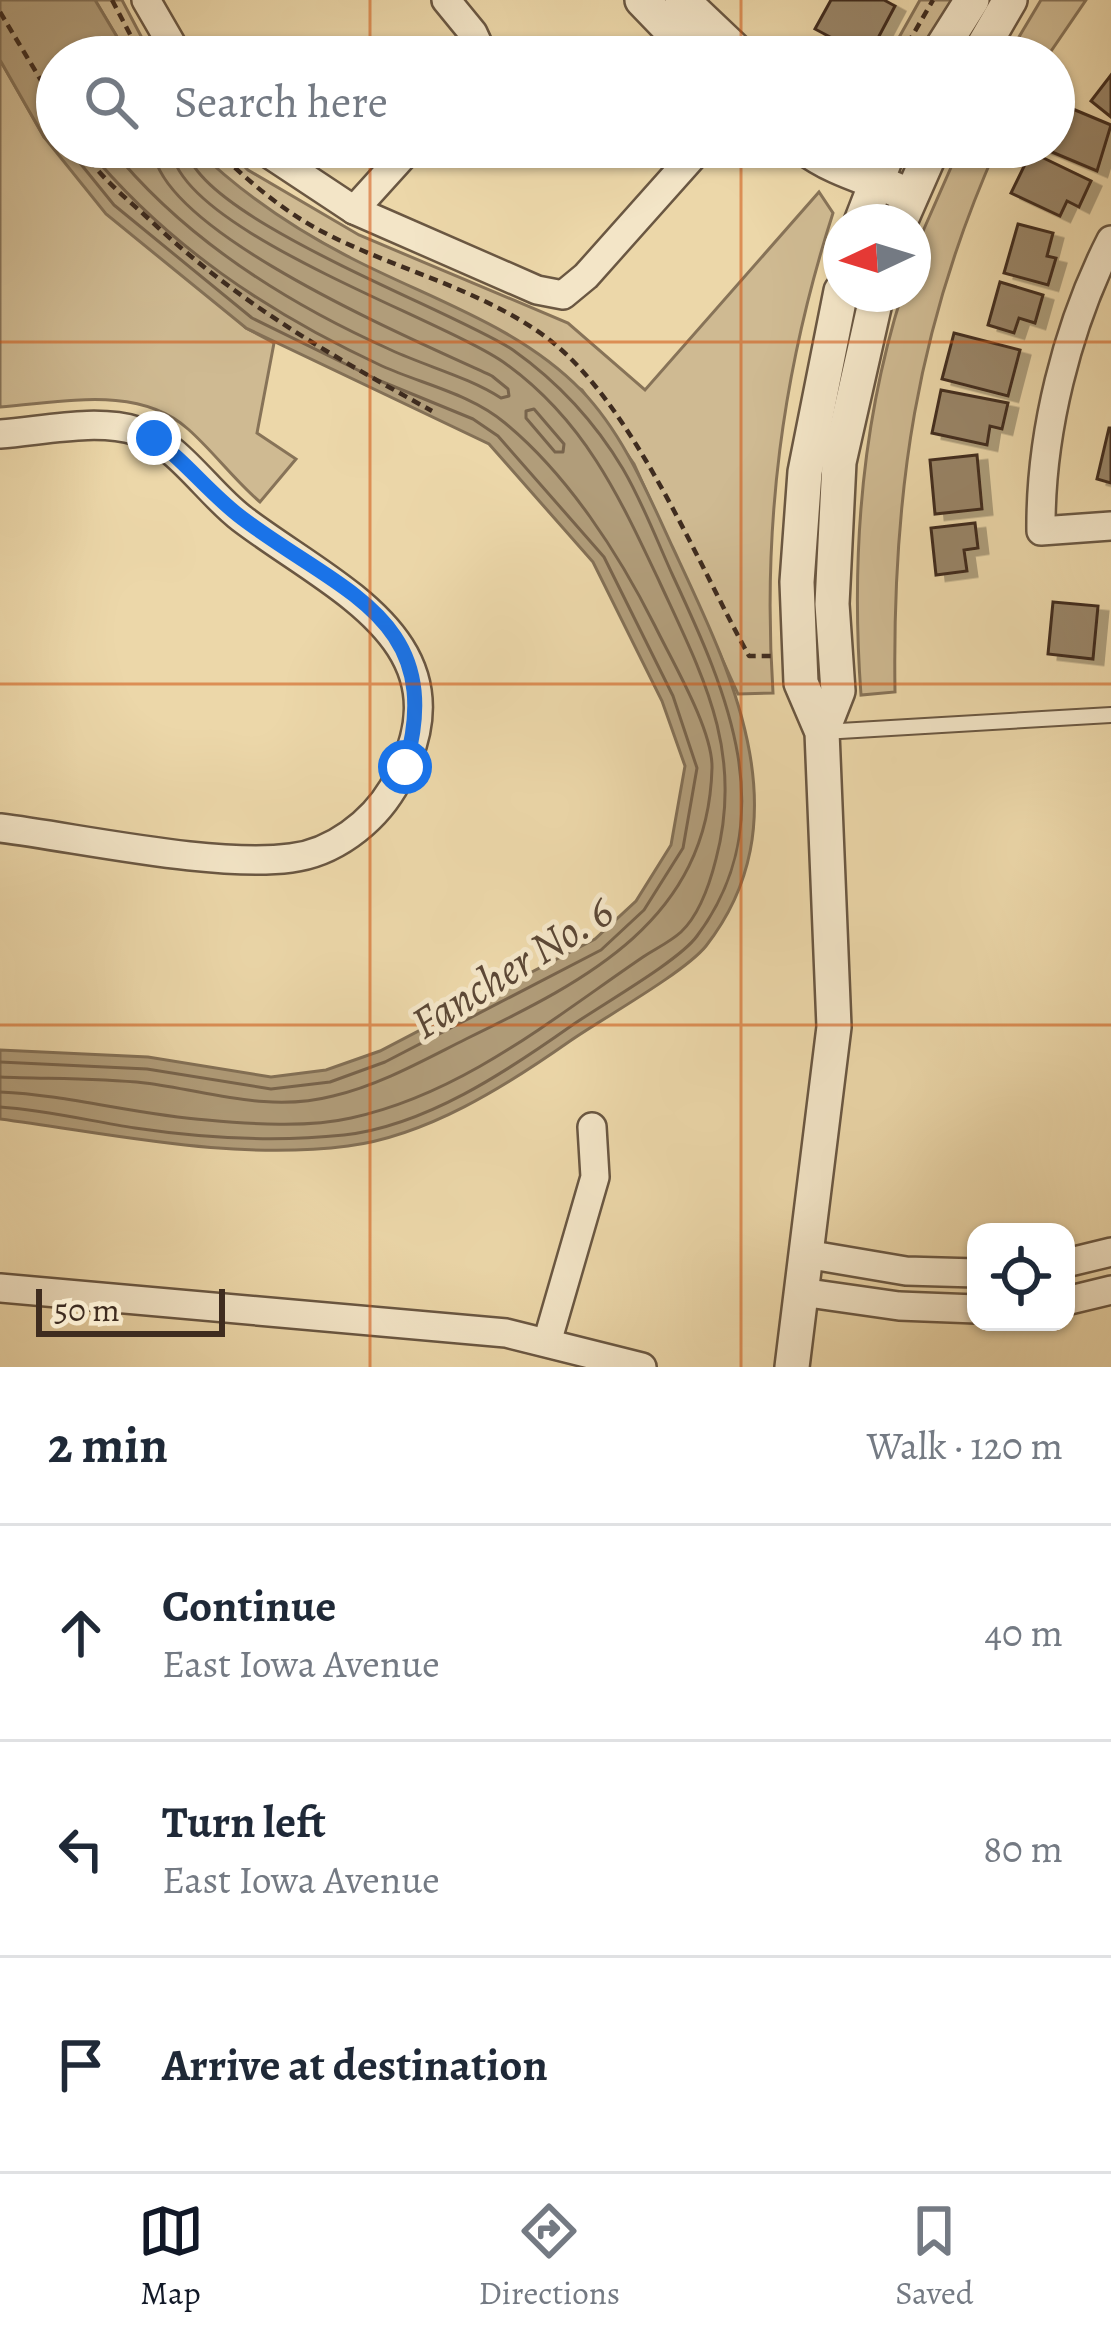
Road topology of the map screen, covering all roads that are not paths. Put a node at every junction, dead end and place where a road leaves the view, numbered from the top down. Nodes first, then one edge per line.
1 (146, 0) edge
2 (446, 0) edge
3 (642, 0) edge
4 (682, 0) edge
5 (972, 0) edge
6 (1010, 0) edge
7 (167, 36) edge
8 (471, 36) edge
9 (677, 36) edge
10 (720, 36) edge
11 (949, 36) edge
12 (989, 36) edge
13 (291, 168) edge
14 (392, 168) edge
15 (682, 168) edge
16 (832, 168) edge
17 (867, 168) edge
18 (879, 168) edge
19 (924, 168) edge
20 (874, 178) junction
21 (866, 204) edge
22 (900, 204) edge
23 (907, 204) edge
24 (354, 210) junction
25 (1111, 240) edge
26 (837, 312) edge
27 (873, 312) edge
28 (0, 434) edge
29 (1111, 526) edge
30 (1111, 715) edge
31 (822, 733) junction
32 (0, 828) edge
33 (592, 1127) dead end
34 (1111, 1252) edge
35 (806, 1254) junction
36 (1075, 1261) edge
37 (967, 1273) edge
38 (0, 1288) edge
39 (1111, 1290) edge
40 (801, 1292) junction
41 (1075, 1299) edge
42 (967, 1309) edge
43 (548, 1339) junction
44 (642, 1367) edge
45 (792, 1367) edge

1 - 7 street
2 - 8 street
3 - 9 street
4 - 10 street
5 - 11 street
6 - 12 street
13 - 24 street
14 - 24 street
15 - 24 street
16 - 20 street
17 - 20 street
18 - 20 street
19 - 23 street
20 - 21 street
20 - 22 street
25 - 29 street
26 - 31 street
27 - 31 street
28 - 32 street
30 - 31 lane
31 - 35 street
33 - 43 street
34 - 36 street
35 - 37 street
35 - 40 street
38 - 43 street
39 - 41 street
40 - 42 street
40 - 45 street
43 - 44 street

